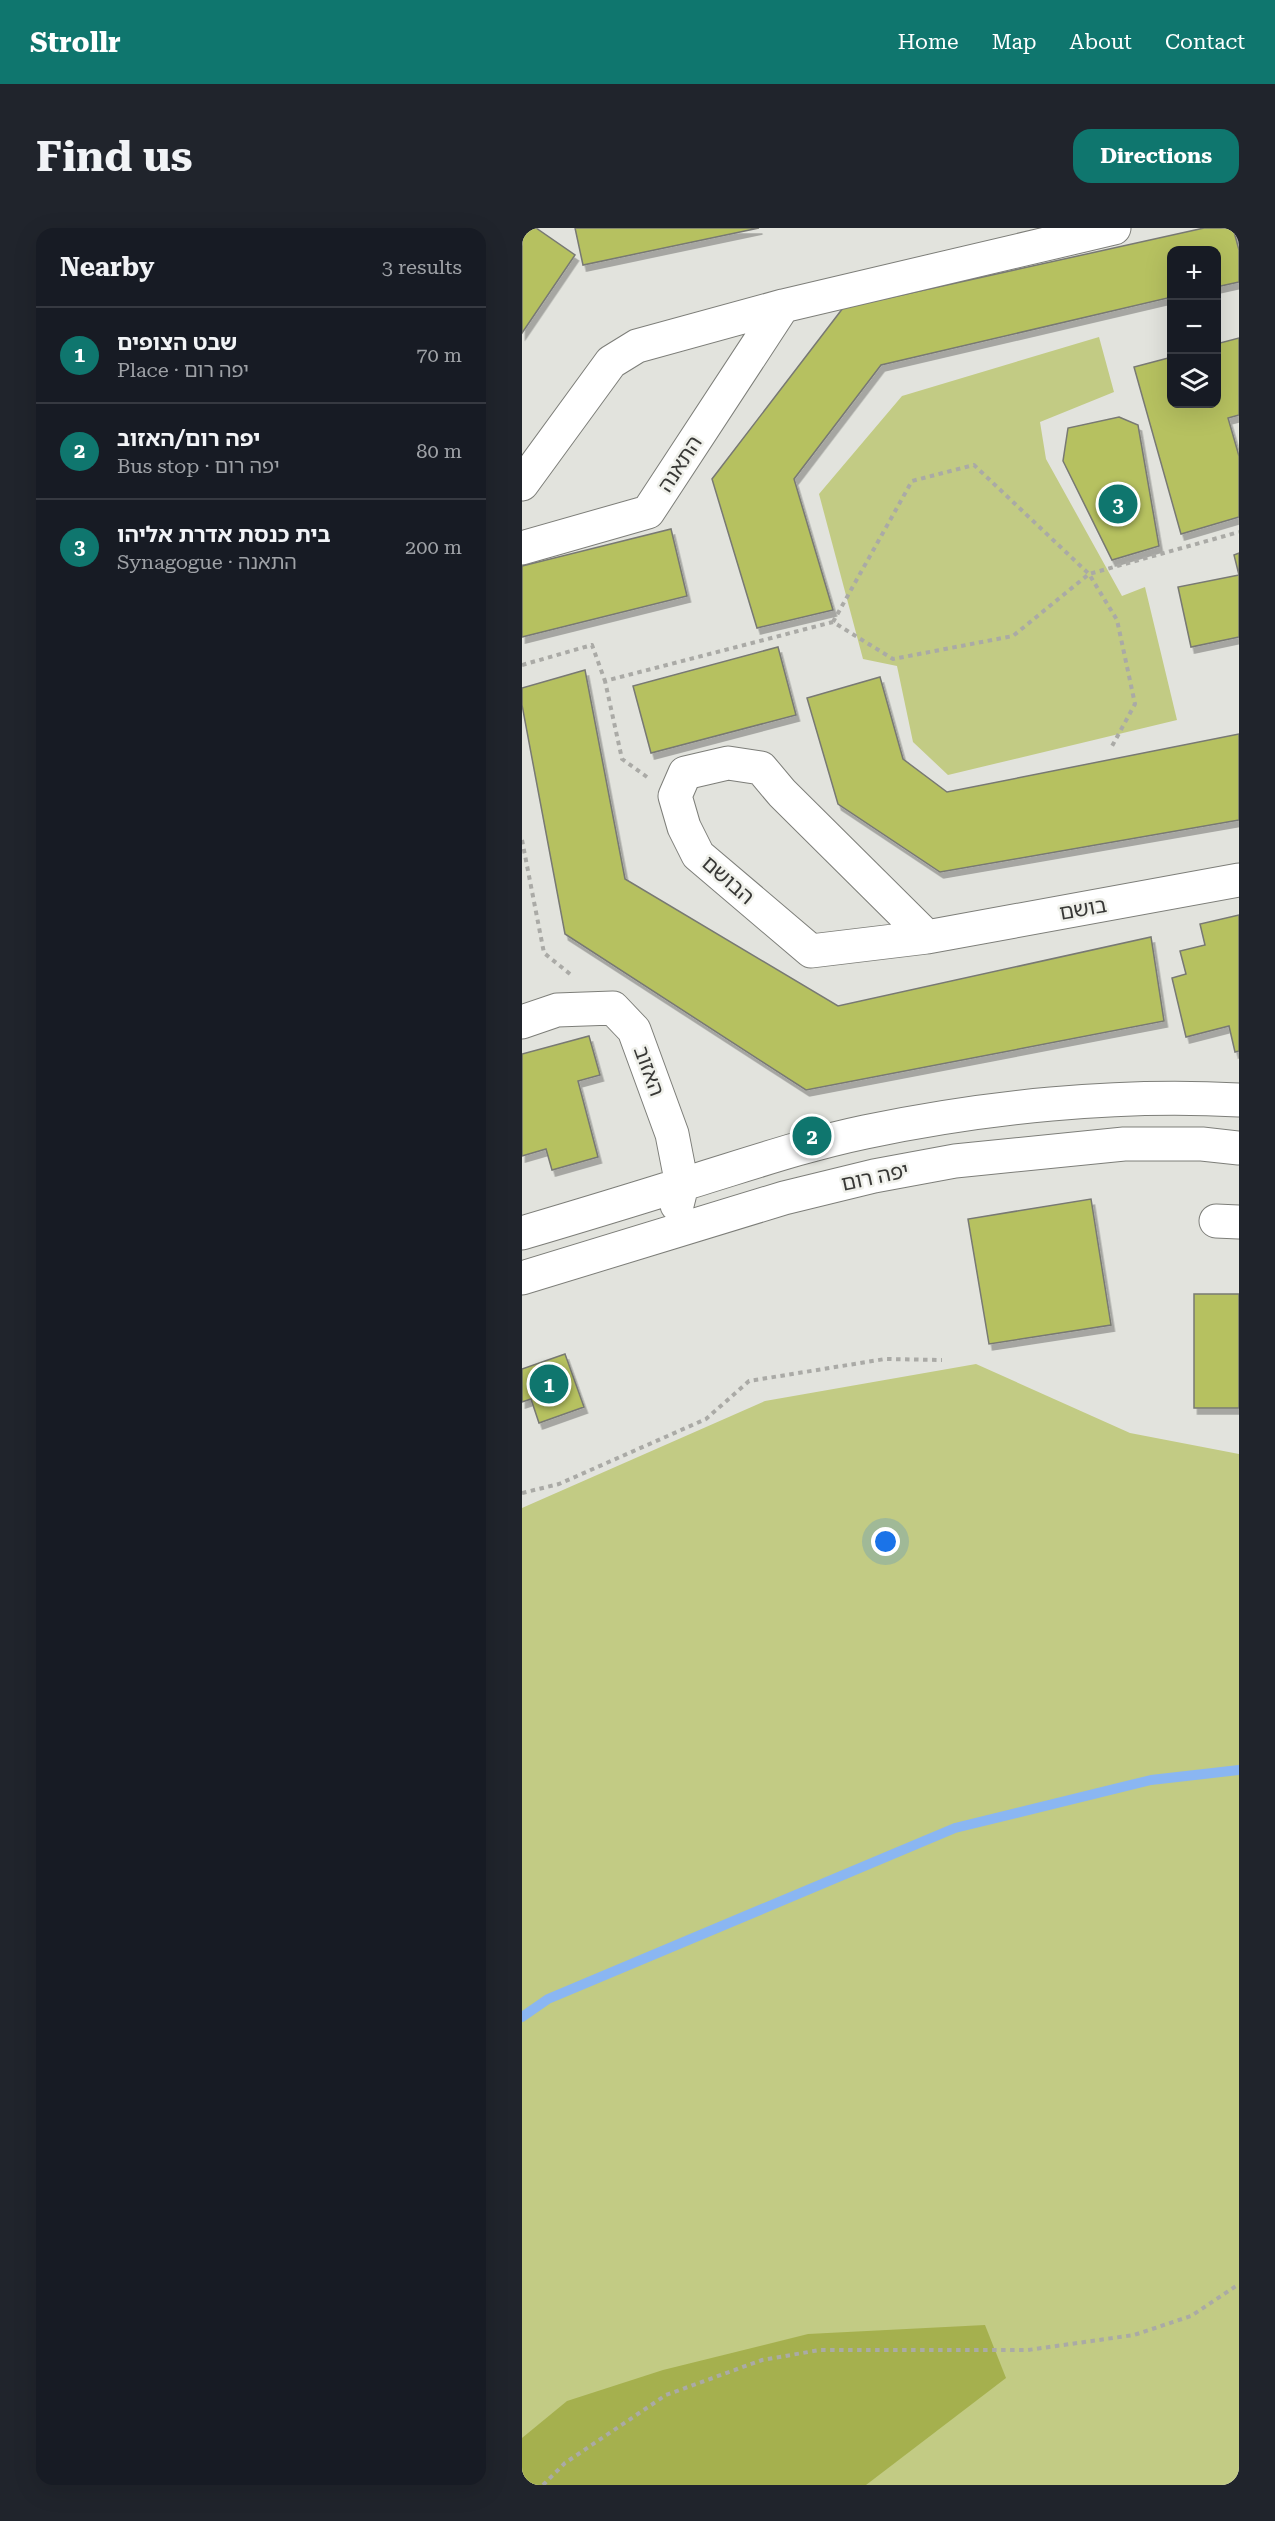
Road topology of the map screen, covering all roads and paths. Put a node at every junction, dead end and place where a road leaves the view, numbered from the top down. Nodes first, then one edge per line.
1 (1114, 228) edge
2 (783, 306) junction
3 (522, 484) edge
4 (1239, 532) edge
5 (522, 548) edge
6 (1089, 574) junction
7 (833, 622) junction
8 (522, 665) edge
9 (605, 681) junction
10 (1111, 748) dead end
11 (675, 796) junction
12 (522, 840) edge
13 (1239, 880) edge
14 (927, 937) junction
15 (614, 1008) junction
16 (522, 1022) edge
17 (1239, 1100) edge
18 (1239, 1148) edge
19 (682, 1185) junction
20 (522, 1233) edge
21 (671, 1234) junction
22 (522, 1278) edge
23 (942, 1360) dead end
24 (522, 1493) edge
25 (1239, 2284) edge
26 (543, 2485) edge

1 - 2 street
2 - 3 street
2 - 5 street, התאנה
4 - 6 path
6 - 7 path
6 - 7 path
6 - 10 path
7 - 9 path
8 - 9 path
9 - 11 path
11 - 14 street, הבושם
11 - 14 street
12 - 15 path
13 - 14 street, בושם
15 - 16 street
15 - 19 street, האזוב
17 - 19 street
18 - 21 street, יפה רום
19 - 20 street
19 - 21 street, האזוב
21 - 22 street, יפה רום
23 - 24 path
25 - 26 path

